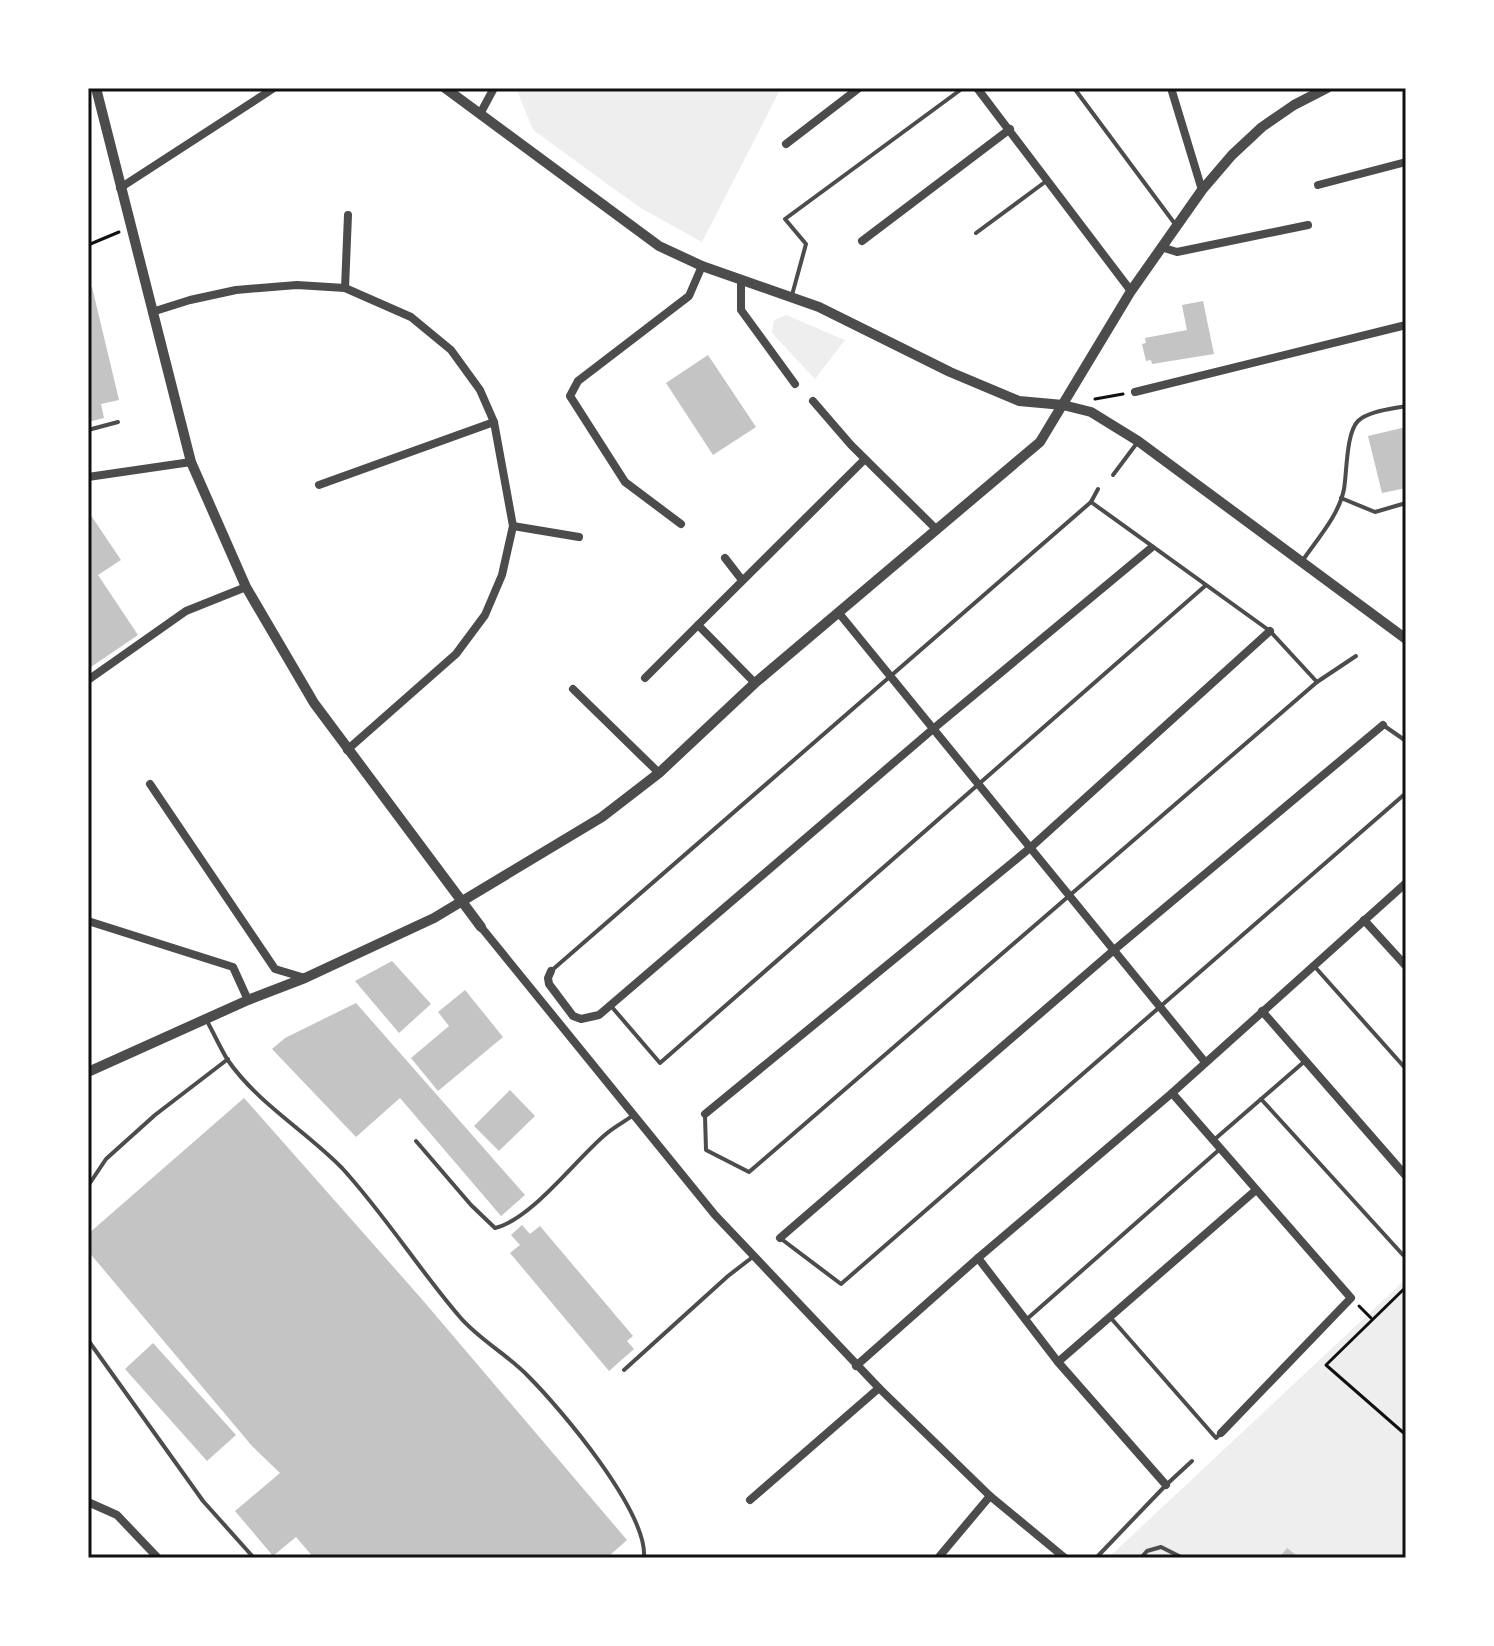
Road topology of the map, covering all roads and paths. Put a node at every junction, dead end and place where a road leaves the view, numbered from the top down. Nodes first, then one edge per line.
1 (96, 88) edge
2 (274, 88) edge
3 (445, 88) edge
4 (494, 88) edge
5 (859, 88) edge
6 (963, 88) edge
7 (977, 88) edge
8 (1074, 88) edge
9 (1171, 88) edge
10 (1327, 88) edge
11 (480, 114) junction
12 (1010, 129) junction
13 (786, 144) dead end
14 (1406, 162) edge
15 (1047, 180) junction
16 (1318, 185) dead end
17 (120, 188) junction
18 (1202, 190) junction
19 (348, 215) dead end
20 (1308, 225) dead end
21 (1176, 226) junction
22 (131, 229) junction
23 (976, 233) dead end
24 (862, 241) dead end
25 (88, 245) edge
26 (1161, 247) junction
27 (702, 266) junction
28 (741, 280) junction
29 (345, 288) junction
30 (1131, 291) junction
31 (792, 297) junction
32 (152, 312) junction
33 (1406, 325) edge
34 (795, 384) dead end
35 (1135, 392) joint
36 (1092, 400) dead end
37 (813, 401) dead end
38 (1063, 405) junction
39 (1406, 406) edge
40 (118, 422) dead end
41 (494, 422) junction
42 (88, 430) edge
43 (1138, 441) junction
44 (865, 459) junction
45 (191, 462) junction
46 (1113, 475) dead end
47 (88, 477) edge
48 (319, 485) dead end
49 (1098, 489) dead end
50 (1341, 498) junction
51 (1091, 502) junction
52 (1406, 503) edge
53 (681, 524) dead end
54 (513, 526) junction
55 (936, 529) junction
56 (579, 537) dead end
57 (1151, 548) junction
58 (725, 558) dead end
59 (1301, 562) junction
60 (742, 580) junction
61 (1205, 586) junction
62 (246, 587) junction
63 (838, 612) junction
64 (698, 625) junction
65 (1270, 631) junction
66 (1406, 639) edge
67 (1356, 656) dead end
68 (890, 676) junction
69 (645, 678) dead end
70 (88, 680) edge
71 (1317, 682) junction
72 (755, 683) junction
73 (573, 689) dead end
74 (1383, 725) joint
75 (933, 729) junction
76 (1406, 741) edge
77 (347, 750) junction
78 (659, 773) junction
79 (977, 783) junction
80 (150, 784) dead end
81 (1406, 793) edge
82 (1030, 848) junction
83 (1406, 883) edge
84 (1069, 895) junction
85 (462, 900) junction
86 (1364, 920) junction
87 (88, 921) edge
88 (481, 927) joint
89 (1114, 950) junction
90 (1313, 965) junction
91 (1406, 966) edge
92 (551, 971) joint
93 (305, 978) junction
94 (248, 1000) junction
95 (611, 1006) junction
96 (1161, 1007) junction
97 (1262, 1011) junction
98 (206, 1019) junction
99 (228, 1059) junction
100 (1305, 1061) junction
101 (1205, 1062) junction
102 (1406, 1069) edge
103 (88, 1072) edge
104 (1172, 1093) junction
105 (1261, 1099) junction
106 (634, 1114) junction
107 (705, 1114) joint
108 (416, 1141) dead end
109 (1213, 1141) junction
110 (1220, 1149) junction
111 (1406, 1176) edge
112 (88, 1186) edge
113 (1256, 1190) junction
114 (780, 1238) joint
115 (1403, 1255) dead end
116 (754, 1256) junction
117 (978, 1258) junction
118 (1406, 1287) edge
119 (1351, 1298) junction
120 (1110, 1317) junction
121 (1372, 1319) junction
122 (1025, 1320) junction
123 (88, 1340) edge
124 (1058, 1362) junction
125 (856, 1366) junction
126 (624, 1370) dead end
127 (879, 1388) junction
128 (1221, 1433) joint
129 (1406, 1435) edge
130 (1192, 1461) dead end
131 (1166, 1485) junction
132 (990, 1496) junction
133 (750, 1500) dead end
134 (88, 1502) edge
135 (158, 1558) edge
136 (254, 1558) edge
137 (644, 1558) edge
138 (938, 1558) edge
139 (1065, 1558) edge
140 (1096, 1558) edge
141 (1141, 1558) edge
142 (1183, 1558) edge

1 - 17 street
2 - 17 street
3 - 11 street
4 - 11 street
5 - 13 street
6 - 31 lane
7 - 12 street
8 - 21 lane
9 - 18 street
10 - 18 street
11 - 27 street
12 - 15 street
12 - 24 street
14 - 16 street
15 - 23 lane
15 - 30 street
17 - 22 street
18 - 21 street
19 - 29 street
20 - 26 street
21 - 26 street
22 - 25 path
22 - 32 street
26 - 30 street
27 - 28 street
27 - 53 street
28 - 31 street
28 - 34 street
29 - 32 street
29 - 41 street
30 - 38 street
31 - 38 street
32 - 45 street
33 - 35 street
35 - 36 path
37 - 44 street
38 - 43 street
38 - 55 street
39 - 50 lane
40 - 42 lane
41 - 48 street
41 - 54 street
43 - 46 lane
43 - 59 street
44 - 55 street
44 - 60 street
45 - 47 street
45 - 62 street
49 - 51 lane
50 - 52 lane
50 - 59 lane
51 - 57 lane
51 - 68 lane
54 - 56 street
54 - 77 street
55 - 63 street
57 - 61 lane
57 - 75 street
58 - 60 street
59 - 66 street
60 - 64 street
61 - 65 lane
61 - 79 lane
62 - 70 street
62 - 77 street
63 - 68 street
63 - 72 street
64 - 69 street
64 - 72 street
65 - 71 lane
65 - 82 street
67 - 71 lane
68 - 75 street
68 - 92 lane
71 - 84 lane
72 - 78 street
73 - 78 street
74 - 76 lane
74 - 89 street
75 - 79 street
75 - 95 street
77 - 85 street
78 - 85 street
79 - 82 street
79 - 95 lane
80 - 93 street
81 - 96 lane
82 - 84 street
82 - 107 street
83 - 86 street
84 - 89 street
84 - 107 lane
85 - 88 street
85 - 93 street
86 - 90 street
86 - 91 street
87 - 94 street
88 - 106 street
89 - 96 street
89 - 114 street
90 - 97 street
90 - 102 lane
92 - 95 street
93 - 94 street
94 - 98 street
96 - 101 street
96 - 114 lane
97 - 100 street
97 - 101 street
98 - 99 lane
98 - 103 street
99 - 112 lane
99 - 137 lane
100 - 105 lane
100 - 111 street
101 - 104 street
104 - 109 street
104 - 117 street
105 - 109 lane
105 - 115 lane
106 - 108 lane
106 - 116 street
109 - 110 street
110 - 113 street
110 - 122 lane
113 - 119 street
113 - 120 street
116 - 125 street
116 - 126 lane
117 - 122 street
117 - 125 street
118 - 121 path
119 - 121 path
119 - 128 street
120 - 124 street
120 - 128 lane
121 - 129 path
122 - 124 street
123 - 136 lane
124 - 131 street
125 - 127 street
127 - 132 street
127 - 133 street
130 - 131 lane
131 - 140 lane
132 - 138 street
132 - 139 street
134 - 135 street
141 - 142 lane

